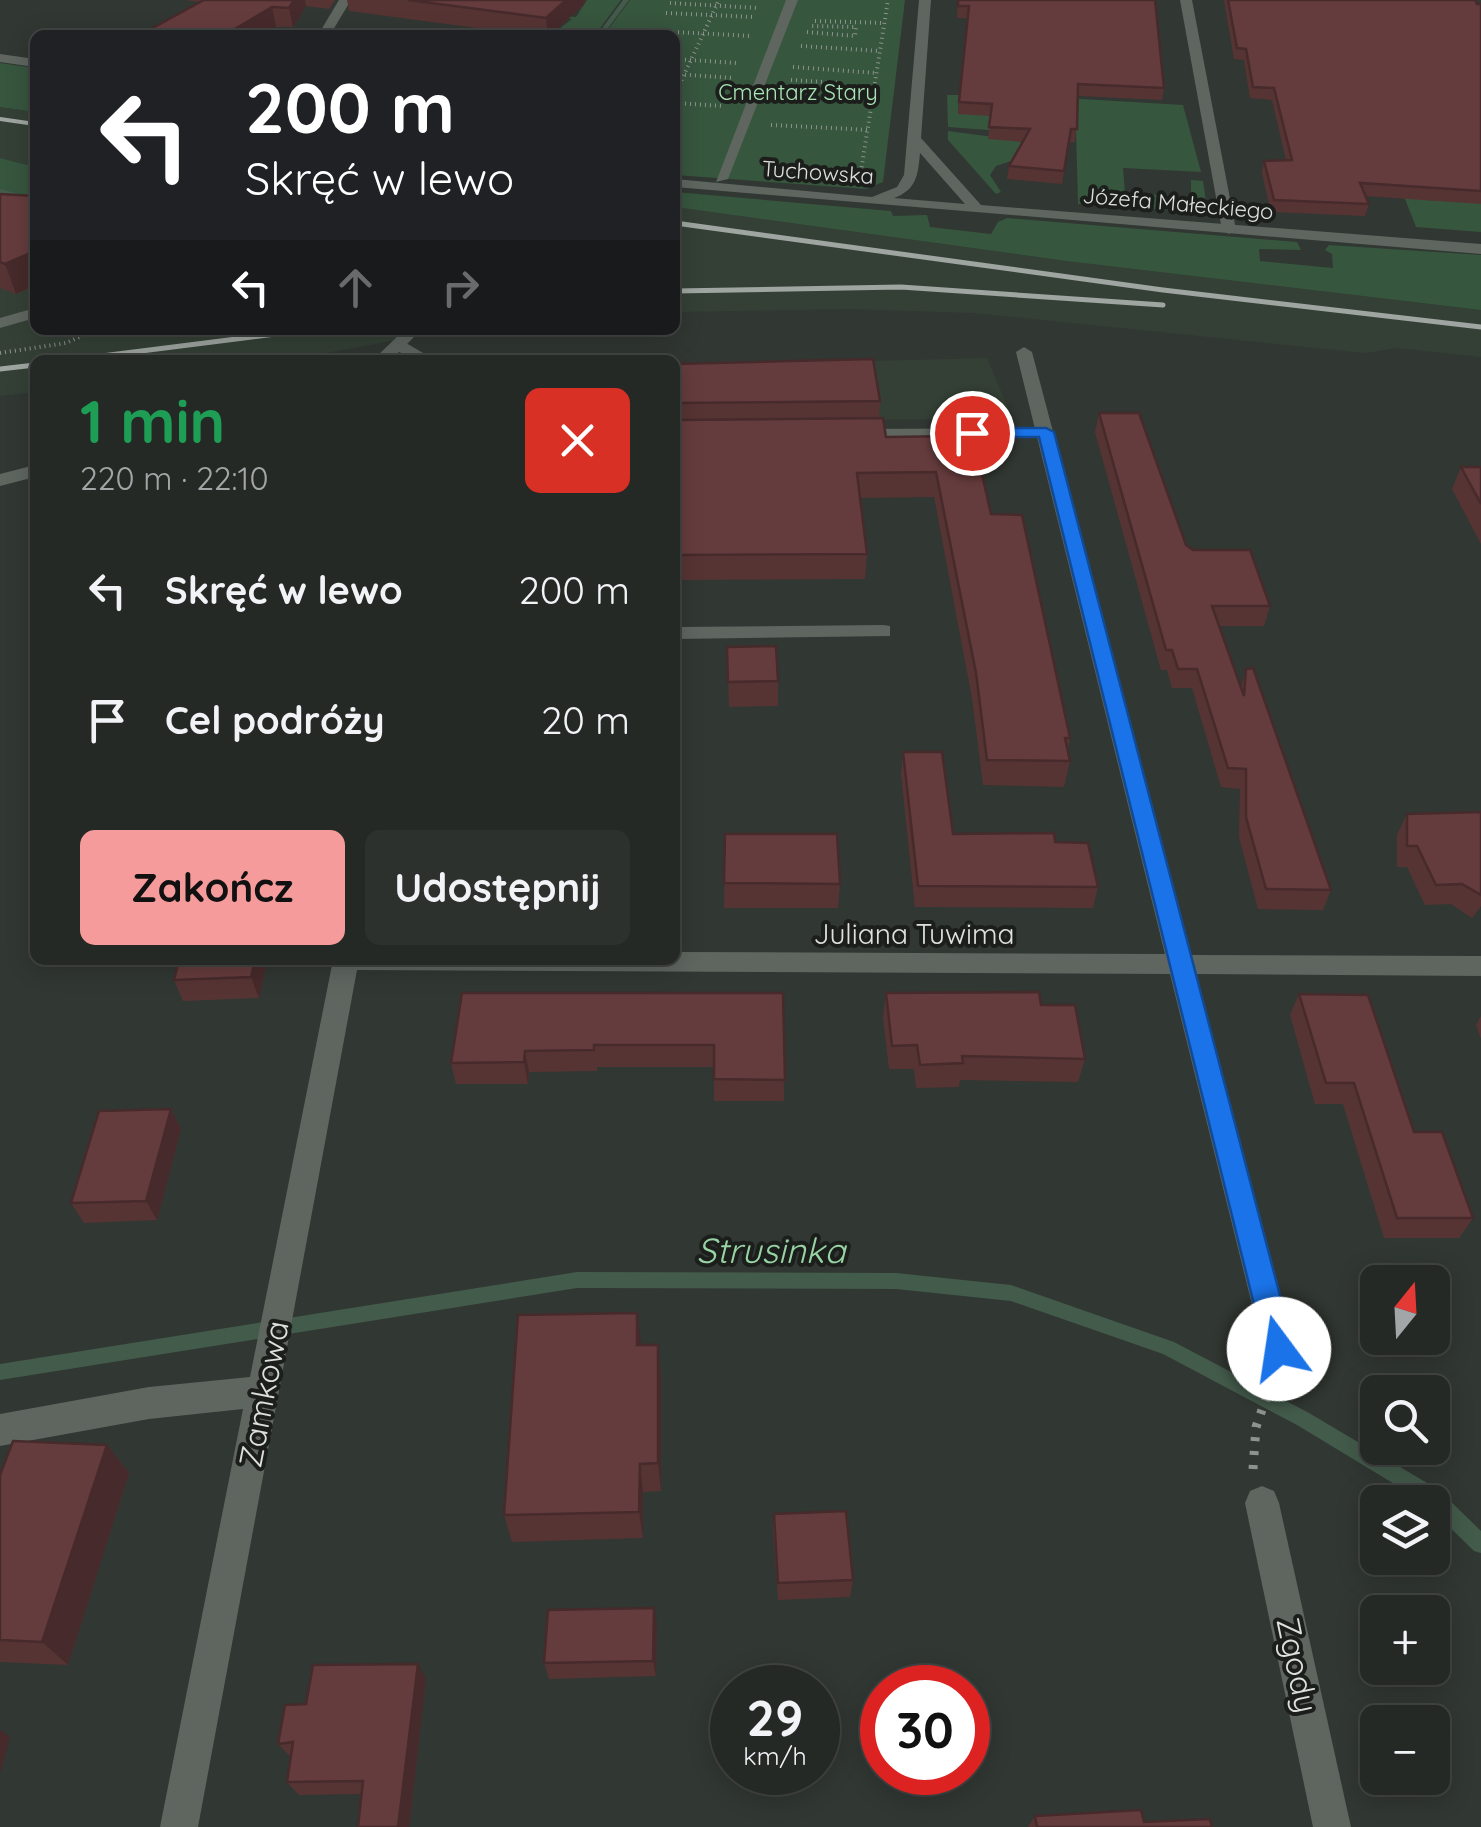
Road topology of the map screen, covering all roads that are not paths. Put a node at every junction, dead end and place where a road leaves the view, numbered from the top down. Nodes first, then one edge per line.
1 (345, 0) edge
2 (926, 0) edge
3 (1186, 0) edge
4 (787, 12) edge
5 (327, 30) edge
6 (0, 58) edge
7 (30, 62) edge
8 (914, 139) junction
9 (721, 179) dead end
10 (680, 183) edge
11 (872, 201) junction
12 (978, 210) junction
13 (1229, 230) junction
14 (1481, 248) edge
15 (30, 315) edge
16 (0, 323) edge
17 (409, 335) edge
18 (400, 346) junction
19 (1024, 352) dead end
20 (388, 355) edge
21 (417, 355) edge
22 (1046, 432) junction
23 (831, 434) edge
24 (30, 473) edge
25 (0, 480) edge
26 (883, 631) dead end
27 (680, 633) edge
28 (680, 962) edge
29 (345, 965) edge
30 (1183, 965) junction
31 (1481, 966) edge
32 (1278, 1360) road end
33 (268, 1379) junction
34 (0, 1430) edge
35 (1262, 1503) dead end
36 (179, 1827) edge
37 (1332, 1827) edge

1 - 5 street
2 - 8 street, Tuchowska
3 - 13 street
4 - 9 street
6 - 7 street
8 - 11 street, Tuchowska
8 - 12 street
10 - 11 street, Tuchowska
11 - 12 street, Józefa Małeckiego
12 - 13 street, Józefa Małeckiego
13 - 14 street, Józefa Małeckiego
15 - 16 street
17 - 18 street
18 - 20 street
18 - 21 street
19 - 22 street
22 - 23 street
22 - 30 street
24 - 25 street
26 - 27 street
28 - 30 street, Juliana Tuwima
29 - 33 street, Zamkowa
30 - 31 street, Juliana Tuwima
30 - 32 street
33 - 34 street
33 - 36 street, Zamkowa
35 - 37 street, Zgody

